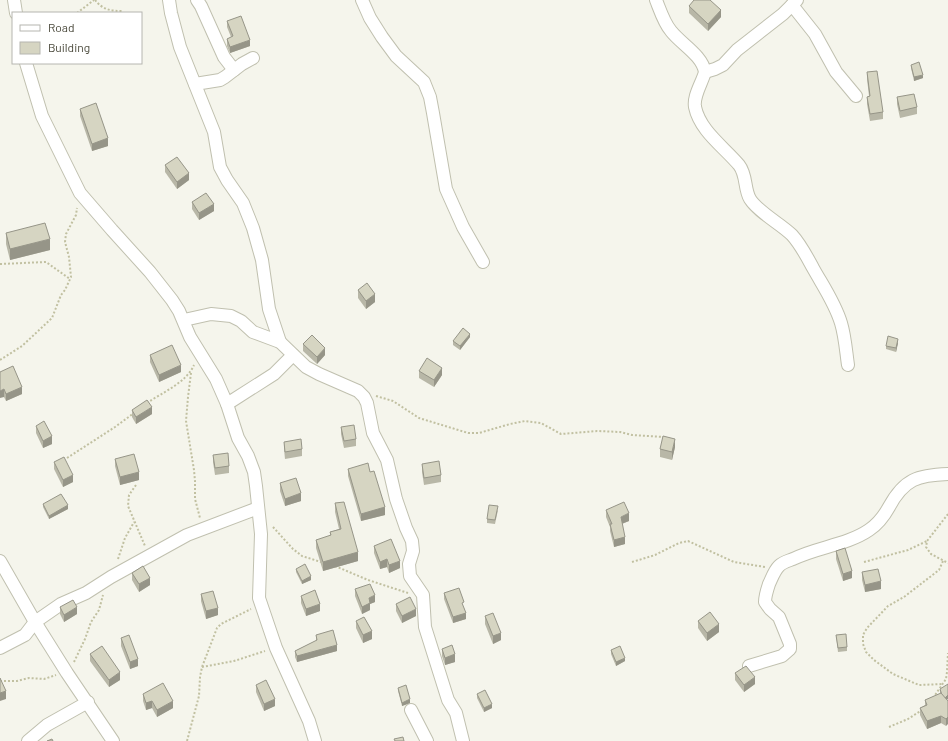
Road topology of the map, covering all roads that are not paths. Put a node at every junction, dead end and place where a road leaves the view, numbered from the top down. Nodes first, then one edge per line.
1 (14, 0) edge
2 (169, 0) edge
3 (197, 0) edge
4 (362, 0) edge
5 (656, 0) edge
6 (794, 2) edge
7 (16, 12) edge
8 (253, 58) dead end
9 (26, 64) edge
10 (234, 70) junction
11 (704, 72) junction
12 (195, 84) junction
13 (856, 96) dead end
14 (483, 262) dead end
15 (184, 320) junction
16 (280, 342) junction
17 (293, 355) junction
18 (848, 365) dead end
19 (227, 404) junction
20 (948, 474) edge
21 (258, 513) junction
22 (0, 561) edge
23 (35, 622) junction
24 (0, 648) edge
25 (749, 666) dead end
26 (88, 702) junction
27 (411, 710) dead end
28 (28, 741) edge
29 (113, 741) edge
30 (316, 741) edge
31 (428, 741) edge
32 (463, 741) edge

1 - 7 street
2 - 12 street
3 - 10 street
4 - 14 street
5 - 11 street
6 - 11 street
6 - 13 street
8 - 10 street
9 - 15 street
10 - 12 street
11 - 18 street
12 - 16 street
15 - 16 street
15 - 19 street
16 - 17 street
17 - 19 street
17 - 32 street
19 - 21 street
20 - 25 street
21 - 23 street
21 - 30 street
22 - 23 street
23 - 24 street
23 - 26 street
26 - 28 street
26 - 29 street
27 - 31 street

